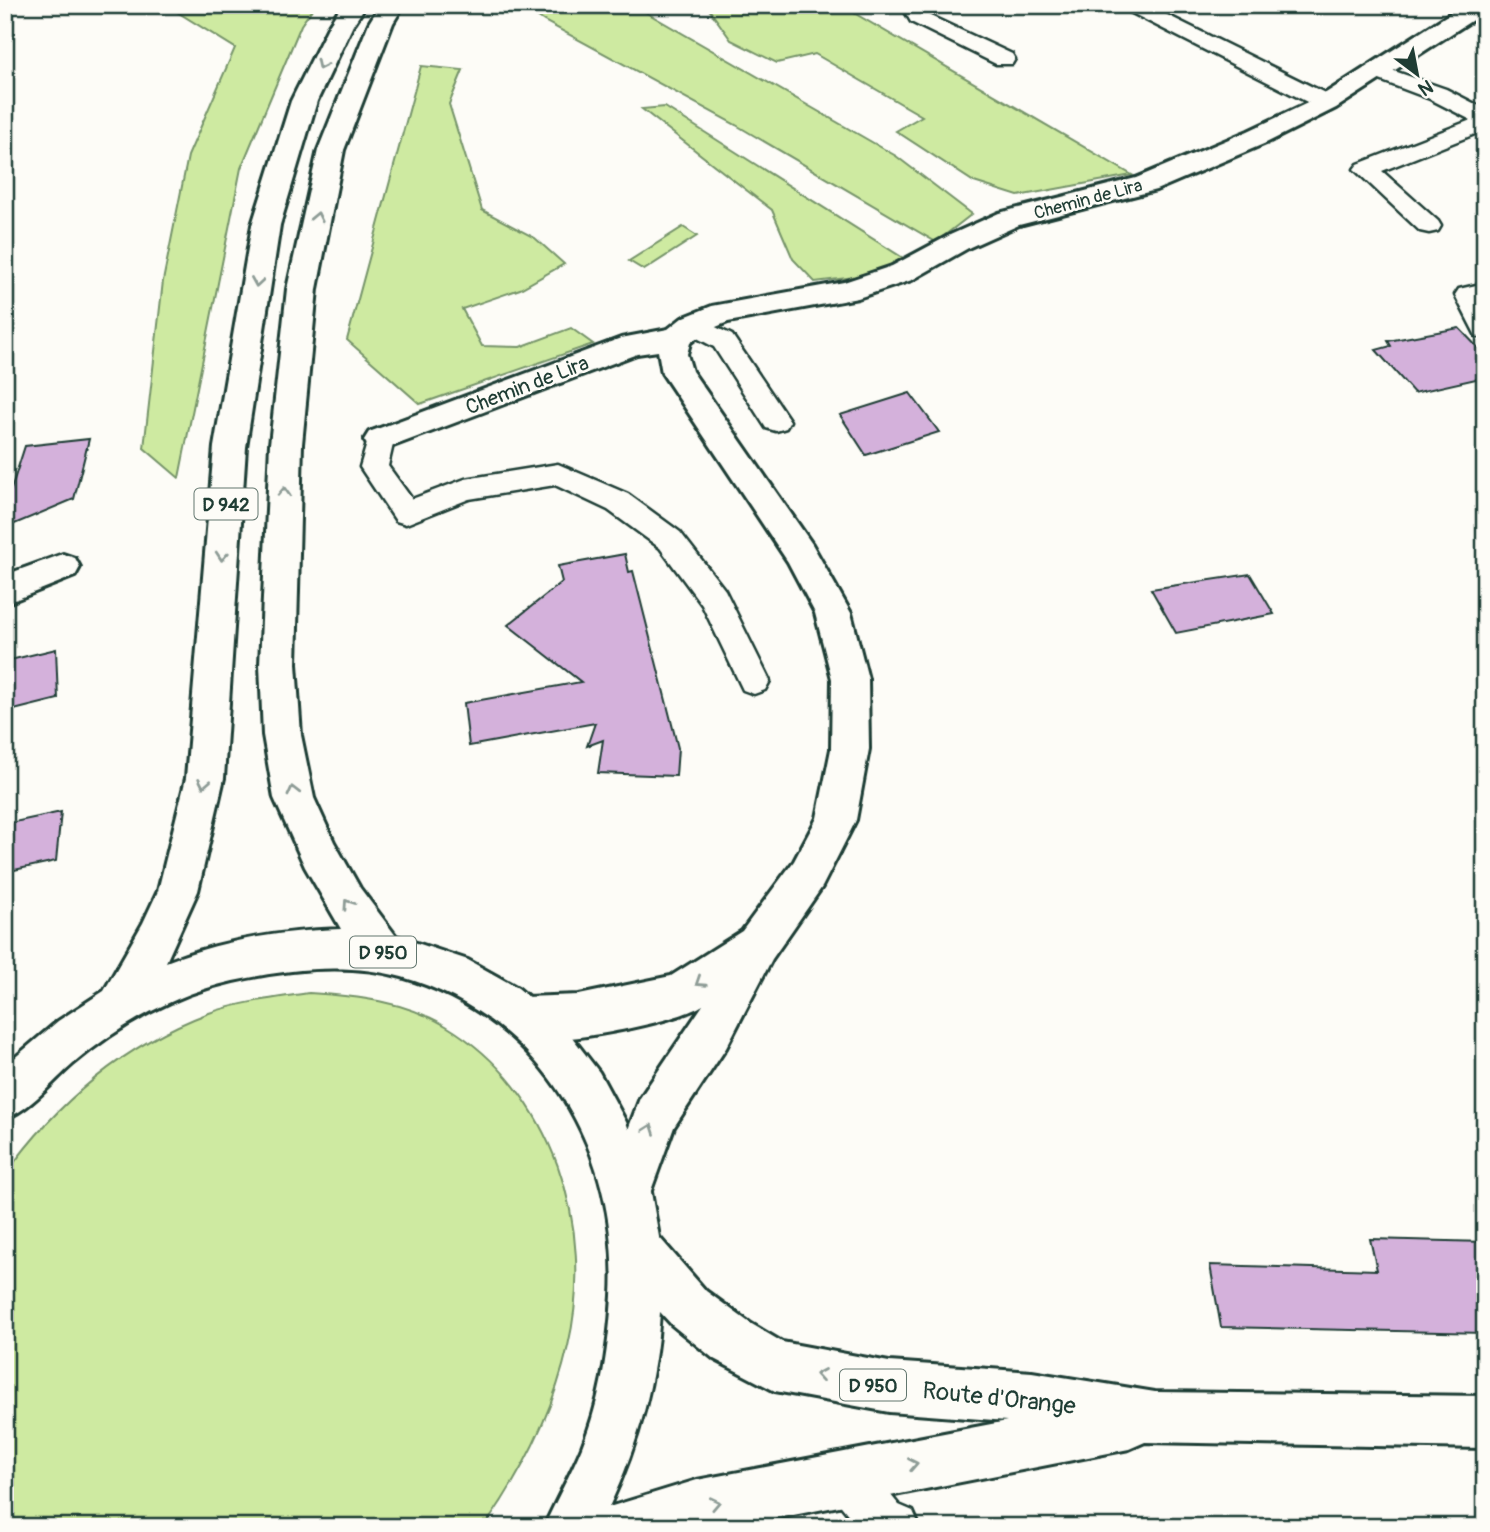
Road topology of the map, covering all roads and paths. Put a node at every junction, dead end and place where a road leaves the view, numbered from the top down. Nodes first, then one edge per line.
1 (354, 5) edge
2 (392, 5) edge
3 (911, 5) edge
4 (1131, 5) edge
5 (1479, 5) edge
6 (1004, 59) dead end
7 (1377, 71) junction
8 (1327, 103) junction
9 (1485, 120) edge
10 (1429, 226) dead end
11 (1485, 290) edge
12 (1485, 330) edge
13 (685, 332) junction
14 (776, 421) dead end
15 (380, 440) joint
16 (63, 567) dead end
17 (5, 590) edge
18 (754, 681) dead end
19 (757, 945) junction
20 (382, 951) junction
21 (119, 1006) junction
22 (526, 1018) junction
23 (5, 1097) edge
24 (627, 1194) junction
25 (636, 1248) junction
26 (1155, 1418) junction
27 (1485, 1422) edge
28 (846, 1476) junction
29 (571, 1527) edge
30 (625, 1527) edge
31 (897, 1527) edge

1 -> 21 main road, D 942
20 -> 2 main road, D 942
3 - 6 lane
4 - 8 lane
5 - 7 main road, Chemin de Lira
7 - 8 main road, Chemin de Lira
7 - 9 lane
8 - 13 main road, Chemin de Lira
9 - 10 lane
11 - 12 lane
13 - 14 lane
13 - 15 main road, Chemin de Lira
13 - 19 main road
15 - 18 lane
16 - 17 main road
19 -> 22 main road
24 -> 19 main road
20 - 21 main road, D 950
20 - 22 main road, D 950
21 - 23 main road, D 950
22 - 24 main road, D 950
24 - 25 main road, D 950
26 -> 25 main road, Route d'Orange / D 950
25 - 29 main road, D 950
26 - 27 main road, Route d'Orange / D 950
28 -> 26 main road, Route d'Orange / D 950
30 -> 28 main road, Route d'Orange / D 950
28 - 31 lane

